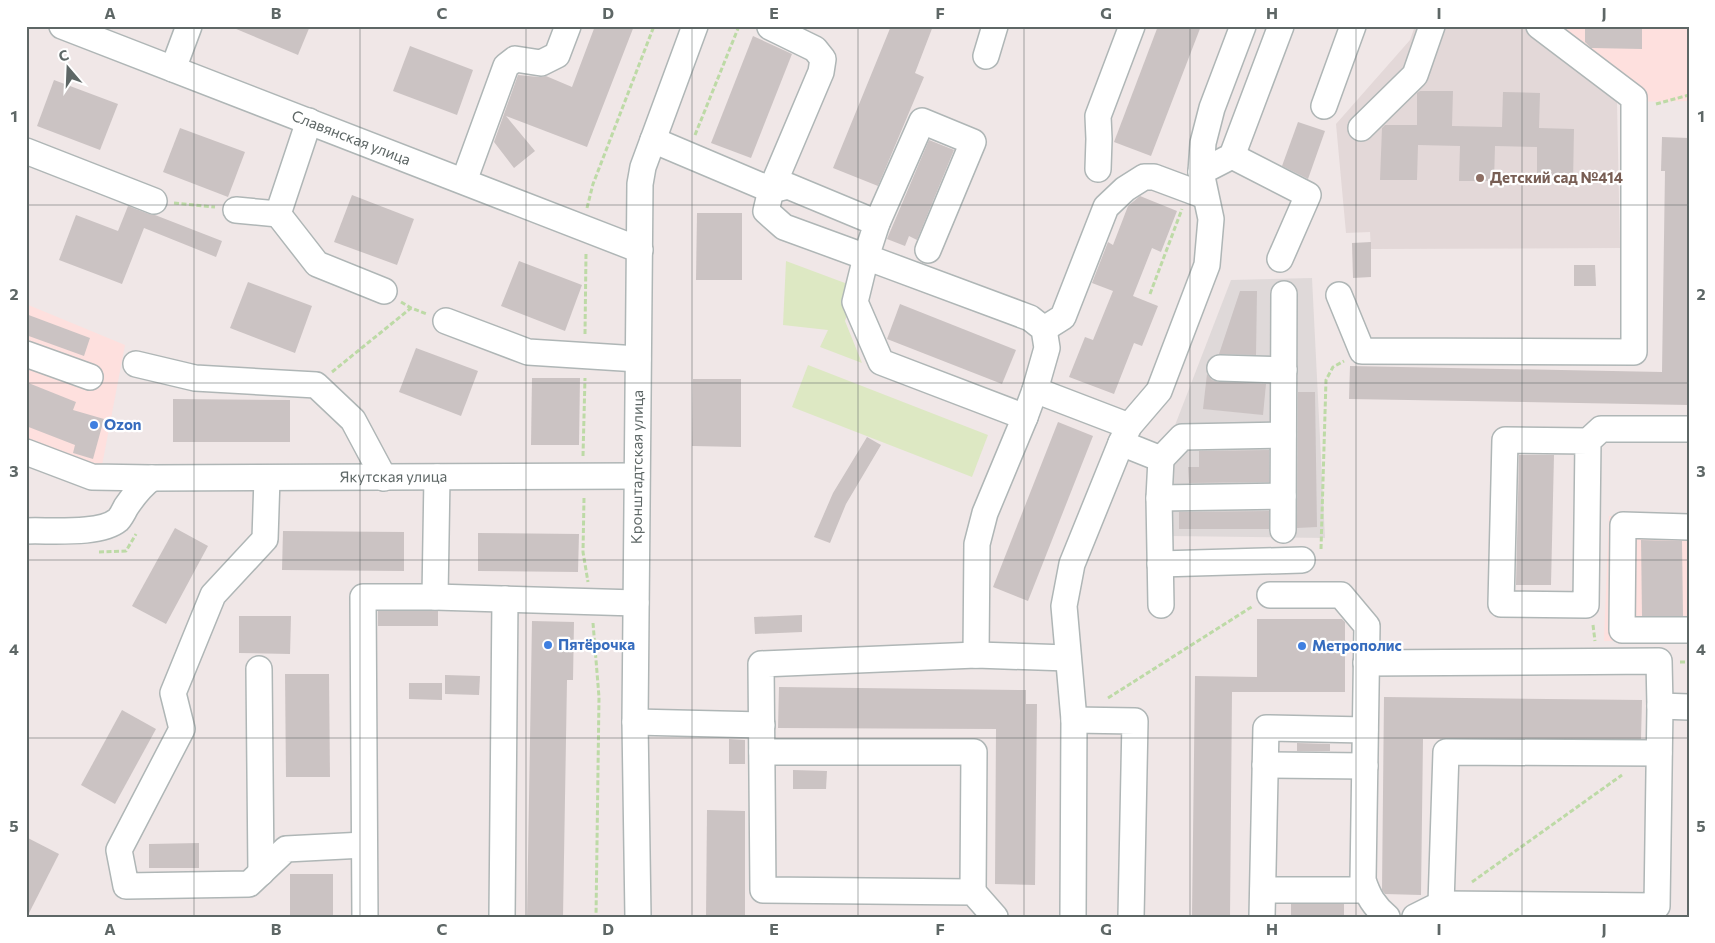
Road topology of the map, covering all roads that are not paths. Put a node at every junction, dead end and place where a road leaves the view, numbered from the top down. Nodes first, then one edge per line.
1 (62, 26) edge
2 (189, 26) edge
3 (568, 26) edge
4 (696, 26) edge
5 (995, 26) edge
6 (1132, 26) edge
7 (1243, 26) edge
8 (1281, 26) edge
9 (1353, 26) edge
10 (1432, 26) edge
11 (1539, 26) edge
12 (770, 27) edge
13 (986, 56) dead end
14 (173, 69) junction
15 (1324, 106) dead end
16 (309, 121) junction
17 (1361, 128) dead end
18 (653, 140) junction
19 (26, 150) edge
20 (1232, 156) junction
21 (1098, 169) dead end
22 (464, 181) junction
23 (1203, 184) junction
24 (771, 190) junction
25 (154, 200) road end
26 (236, 210) road end
27 (278, 214) junction
28 (877, 223) junction
29 (640, 250) junction
30 (928, 250) dead end
31 (866, 257) junction
32 (1280, 259) dead end
33 (384, 291) road end
34 (1284, 294) dead end
35 (1339, 295) dead end
36 (446, 321) road end
37 (1044, 329) junction
38 (26, 354) edge
39 (638, 359) junction
40 (136, 364) dead end
41 (1220, 368) dead end
42 (1284, 370) junction
43 (90, 377) dead end
44 (1035, 390) junction
45 (1025, 417) junction
46 (1689, 429) edge
47 (1125, 435) junction
48 (1283, 435) junction
49 (1588, 441) junction
50 (26, 452) edge
51 (1161, 459) junction
52 (637, 476) junction
53 (152, 478) junction
54 (267, 478) junction
55 (384, 478) junction
56 (437, 478) junction
57 (1283, 496) junction
58 (1159, 498) junction
59 (1689, 527) edge
60 (1283, 530) dead end
61 (26, 531) edge
62 (1311, 558) road end
63 (1160, 564) junction
64 (1270, 595) road end
65 (435, 597) junction
66 (505, 599) junction
67 (636, 603) junction
68 (1161, 605) dead end
69 (1689, 630) edge
70 (976, 655) junction
71 (1068, 658) junction
72 (1366, 664) junction
73 (259, 669) dead end
74 (1660, 706) junction
75 (1689, 707) edge
76 (1074, 720) junction
77 (636, 722) junction
78 (762, 725) junction
79 (1365, 730) junction
80 (762, 752) junction
81 (1660, 753) junction
82 (1265, 765) junction
83 (1365, 766) junction
84 (364, 845) junction
85 (260, 873) junction
86 (1263, 890) junction
87 (1366, 890) junction
88 (973, 892) junction
89 (1441, 904) junction
90 (365, 917) edge
91 (502, 917) edge
92 (638, 917) edge
93 (996, 917) edge
94 (1074, 917) edge
95 (1131, 917) edge
96 (1262, 917) edge
97 (1387, 917) edge
98 (1415, 917) edge

1 - 14 street, Славянская улица
2 - 14 street
3 - 22 street
4 - 18 street, Кронштадтская улица
5 - 13 street
6 - 21 street
7 - 23 street
8 - 20 street
9 - 15 street
10 - 17 street
11 - 35 street
12 - 24 street
14 - 16 street, Славянская улица
16 - 22 street, Славянская улица
16 - 27 street
18 - 24 street
18 - 29 street, Кронштадтская улица
19 - 25 street
20 - 23 street
20 - 32 street
22 - 29 street, Славянская улица
23 - 37 street
23 - 47 street
24 - 28 street
24 - 31 street
26 - 27 street
27 - 33 street
28 - 30 street
28 - 31 street
29 - 39 street, Кронштадтская улица
31 - 37 street
31 - 45 street
34 - 42 street
36 - 39 street
37 - 44 street
38 - 43 street
39 - 52 street, Кронштадтская улица
40 - 55 street
41 - 42 street
42 - 48 street
44 - 45 street
44 - 47 street
45 - 70 street
46 - 49 street
47 - 51 street
47 - 71 street
48 - 51 street
48 - 57 street
49 - 49 street
50 - 53 street, Якутская улица
51 - 58 street
52 - 56 street, Якутская улица
52 - 67 street, Кронштадтская улица
53 - 54 street, Якутская улица
53 - 61 street
54 - 55 street, Якутская улица
54 - 85 street
55 - 56 street, Якутская улица
56 - 65 street
57 - 58 street
57 - 60 street
58 - 63 street
59 - 69 street
62 - 63 street
63 - 68 street
64 - 72 street
65 - 66 street
65 - 84 street
66 - 67 street
66 - 91 street
67 - 77 street, Кронштадтская улица
70 - 71 street
70 - 78 street
71 - 76 street
72 - 74 street
72 - 79 street
73 - 85 street
74 - 75 street
74 - 81 street
76 - 94 street
76 - 95 street
77 - 78 street
77 - 92 street, Кронштадтская улица
78 - 80 street
79 - 82 street
79 - 83 street
80 - 88 street
80 - 88 street
81 - 89 street
81 - 89 street
82 - 83 street
82 - 86 street
83 - 87 street
84 - 85 street
84 - 90 street
86 - 87 street
86 - 96 street
87 - 97 street
88 - 93 street
89 - 98 street

